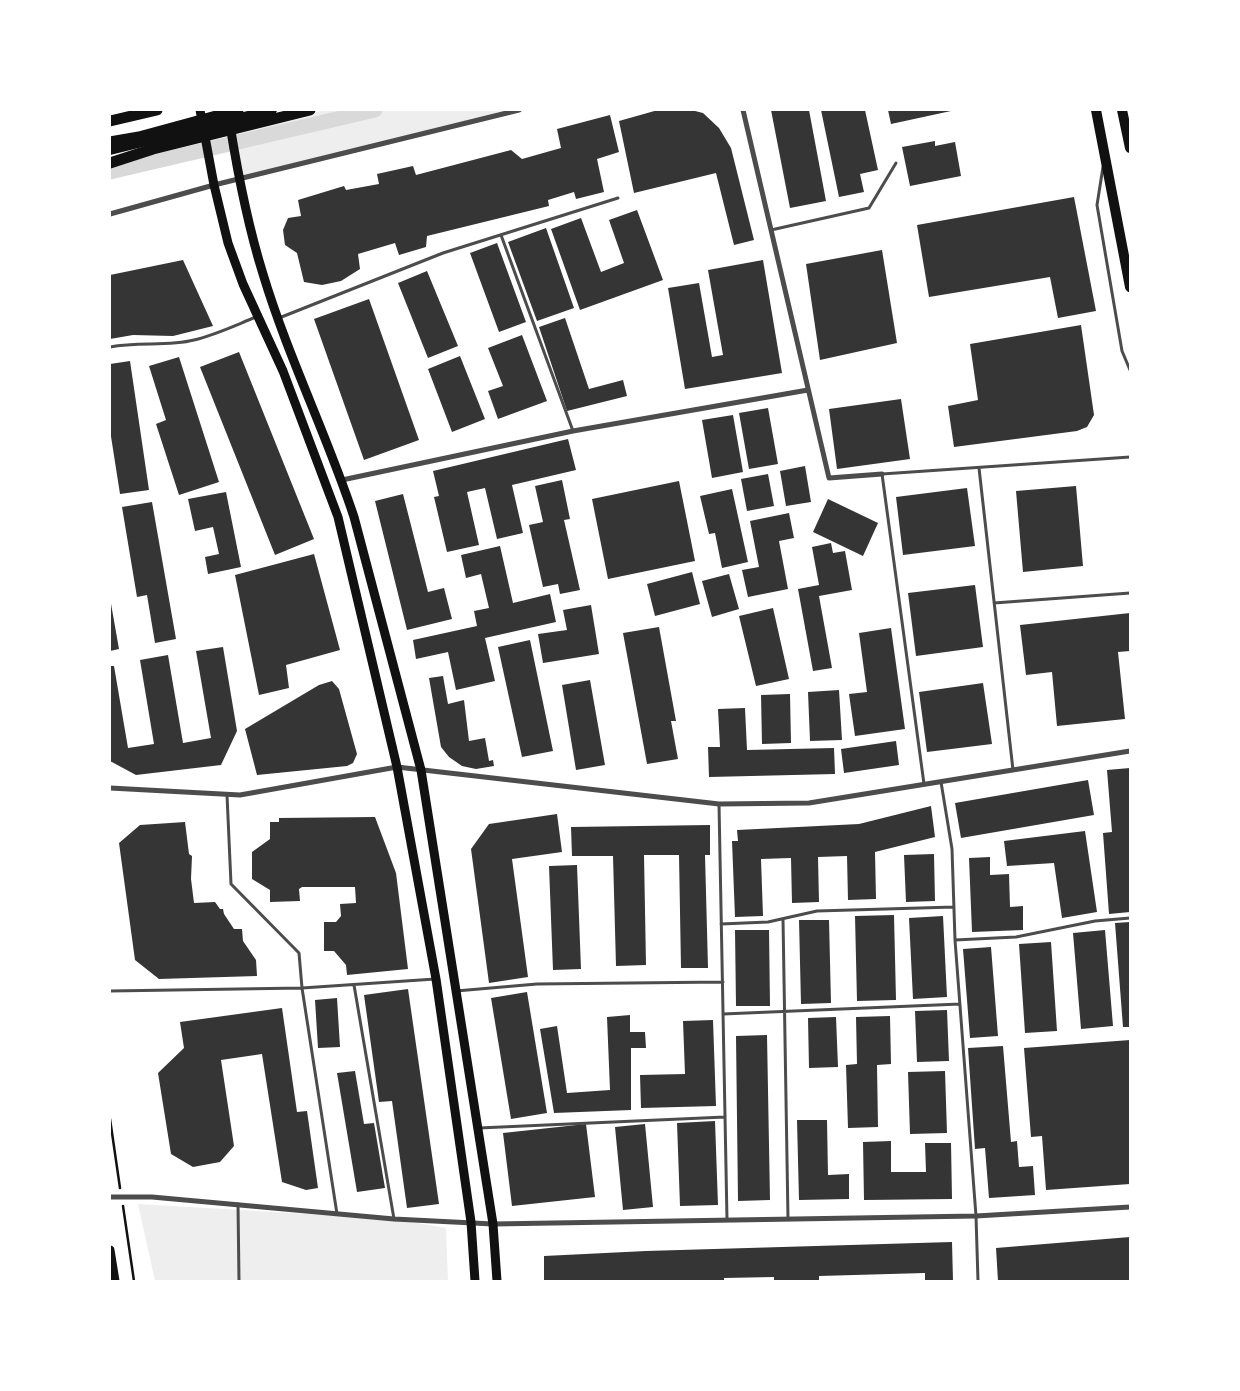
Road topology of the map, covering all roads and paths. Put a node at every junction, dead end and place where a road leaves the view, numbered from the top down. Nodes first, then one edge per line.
1 (157, 110) edge
2 (200, 110) edge
3 (228, 110) edge
4 (238, 110) edge
5 (272, 110) edge
6 (310, 110) edge
7 (519, 110) edge
8 (743, 110) edge
9 (1096, 110) edge
10 (1122, 110) edge
11 (110, 121) edge
12 (230, 121) junction
13 (202, 127) junction
14 (110, 142) edge
15 (1130, 148) edge
16 (110, 150) edge
17 (1105, 159) junction
18 (110, 163) edge
19 (896, 163) dead end
20 (240, 179) junction
21 (214, 185) junction
22 (618, 198) dead end
23 (110, 214) edge
24 (771, 230) junction
25 (501, 235) junction
26 (1130, 287) edge
27 (259, 316) junction
28 (278, 318) junction
29 (110, 346) edge
30 (1130, 370) edge
31 (808, 390) junction
32 (572, 431) junction
33 (1130, 457) edge
34 (979, 468) junction
35 (882, 474) junction
36 (342, 480) junction
37 (1130, 593) edge
38 (994, 603) junction
39 (1130, 751) edge
40 (396, 767) junction
41 (421, 770) junction
42 (1013, 770) junction
43 (941, 782) junction
44 (924, 784) junction
45 (110, 788) edge
46 (227, 794) junction
47 (719, 804) junction
48 (954, 907) junction
49 (1130, 918) edge
50 (783, 919) junction
51 (721, 924) junction
52 (955, 940) junction
53 (436, 979) junction
54 (723, 982) junction
55 (354, 985) junction
56 (302, 988) junction
57 (110, 991) edge
58 (456, 991) junction
59 (960, 1004) junction
60 (784, 1011) junction
61 (723, 1014) junction
62 (725, 1118) junction
63 (478, 1128) junction
64 (110, 1197) edge
65 (238, 1204) junction
66 (1130, 1207) edge
67 (337, 1214) junction
68 (976, 1216) junction
69 (394, 1219) junction
70 (788, 1219) junction
71 (727, 1220) junction
72 (471, 1222) junction
73 (493, 1224) junction
74 (110, 1250) edge
75 (115, 1281) edge
76 (239, 1281) edge
77 (475, 1281) edge
78 (497, 1281) edge
79 (978, 1281) edge

1 - 11 highway
2 - 13 main road
3 - 12 main road
4 - 14 highway
5 - 12 main road
6 - 18 highway
7 - 20 street
8 - 24 street
9 - 17 main road
10 - 15 main road
12 - 13 main road
12 - 20 main road
13 - 16 main road
13 - 21 main road
17 - 26 main road
17 - 30 lane
19 - 24 lane
20 - 21 street
20 - 28 main road
21 - 23 street
21 - 27 main road
22 - 25 lane
24 - 31 street
25 - 28 lane
25 - 32 lane
27 - 29 lane
27 - 40 main road
28 - 36 main road
31 - 32 street
31 - 35 street
32 - 36 street
33 - 34 lane
34 - 35 lane
34 - 38 lane
35 - 44 lane
36 - 41 main road
37 - 38 lane
38 - 42 lane
39 - 42 street
40 - 41 street
40 - 46 street
40 - 53 main road
41 - 47 street
41 - 58 main road
42 - 43 street
43 - 44 street
43 - 48 lane
44 - 47 street
45 - 46 street
46 - 56 lane
47 - 51 lane
48 - 50 lane
48 - 52 lane
49 - 52 lane
50 - 51 lane
50 - 60 lane
51 - 54 lane
52 - 59 lane
53 - 55 lane
53 - 72 main road
54 - 58 lane
54 - 61 lane
55 - 56 lane
55 - 69 lane
56 - 57 lane
56 - 67 lane
58 - 63 main road
59 - 60 lane
59 - 68 lane
60 - 61 lane
60 - 70 lane
61 - 62 lane
62 - 63 lane
62 - 71 lane
63 - 73 main road
64 - 65 street
65 - 67 street
65 - 76 lane
66 - 68 street
67 - 69 street
68 - 70 street
68 - 79 lane
69 - 72 street
70 - 71 street
71 - 73 street
72 - 73 street
72 - 77 main road
73 - 78 main road
74 - 75 main road

